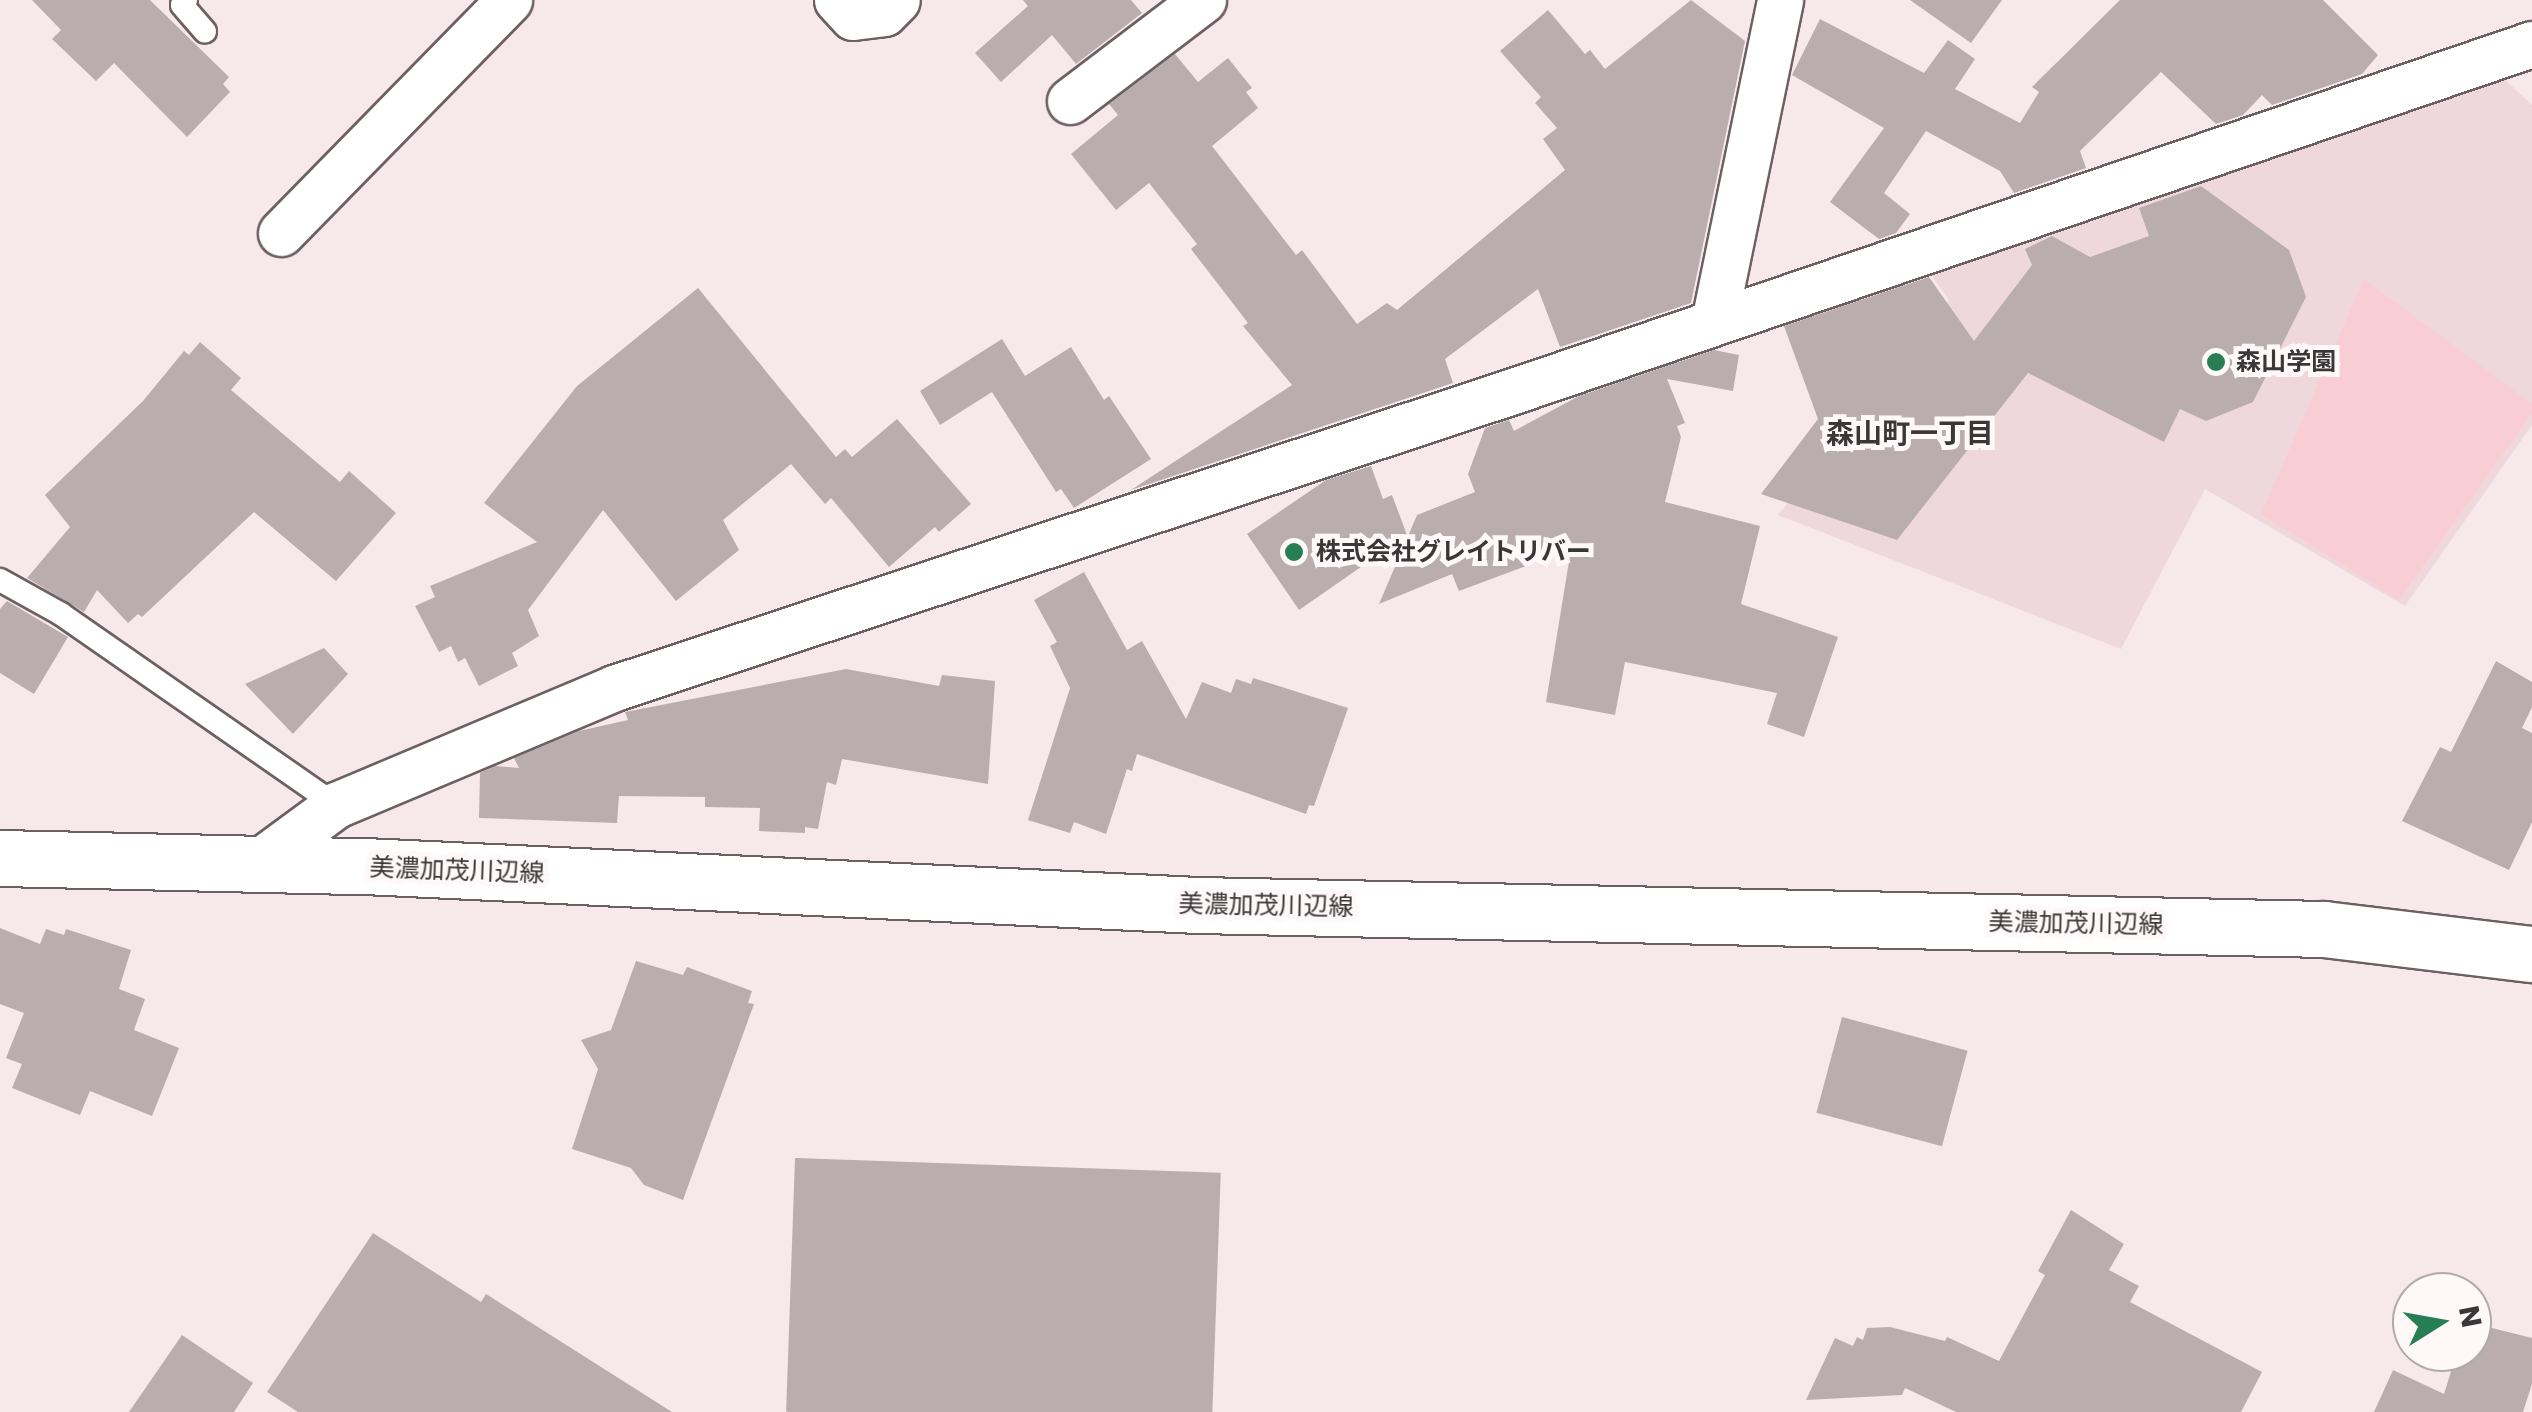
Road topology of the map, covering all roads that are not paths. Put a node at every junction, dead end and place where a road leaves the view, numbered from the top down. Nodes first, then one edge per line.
1 (186, 0) edge
2 (510, 0) edge
3 (837, 0) edge
4 (898, 0) edge
5 (1203, 0) edge
6 (1780, 0) edge
7 (204, 31) dead end
8 (2532, 44) edge
9 (1070, 101) dead end
10 (281, 233) dead end
11 (1714, 322) junction
12 (0, 580) edge
13 (336, 806) junction
14 (0, 858) edge
15 (253, 866) junction
16 (2532, 954) edge

1 - 7 lane
2 - 10 street
3 - 4 street
5 - 9 street
6 - 11 street
8 - 11 street
11 - 13 street
12 - 13 lane
13 - 15 street
14 - 15 main road, 美濃加茂川辺線
15 - 16 main road, 美濃加茂川辺線

